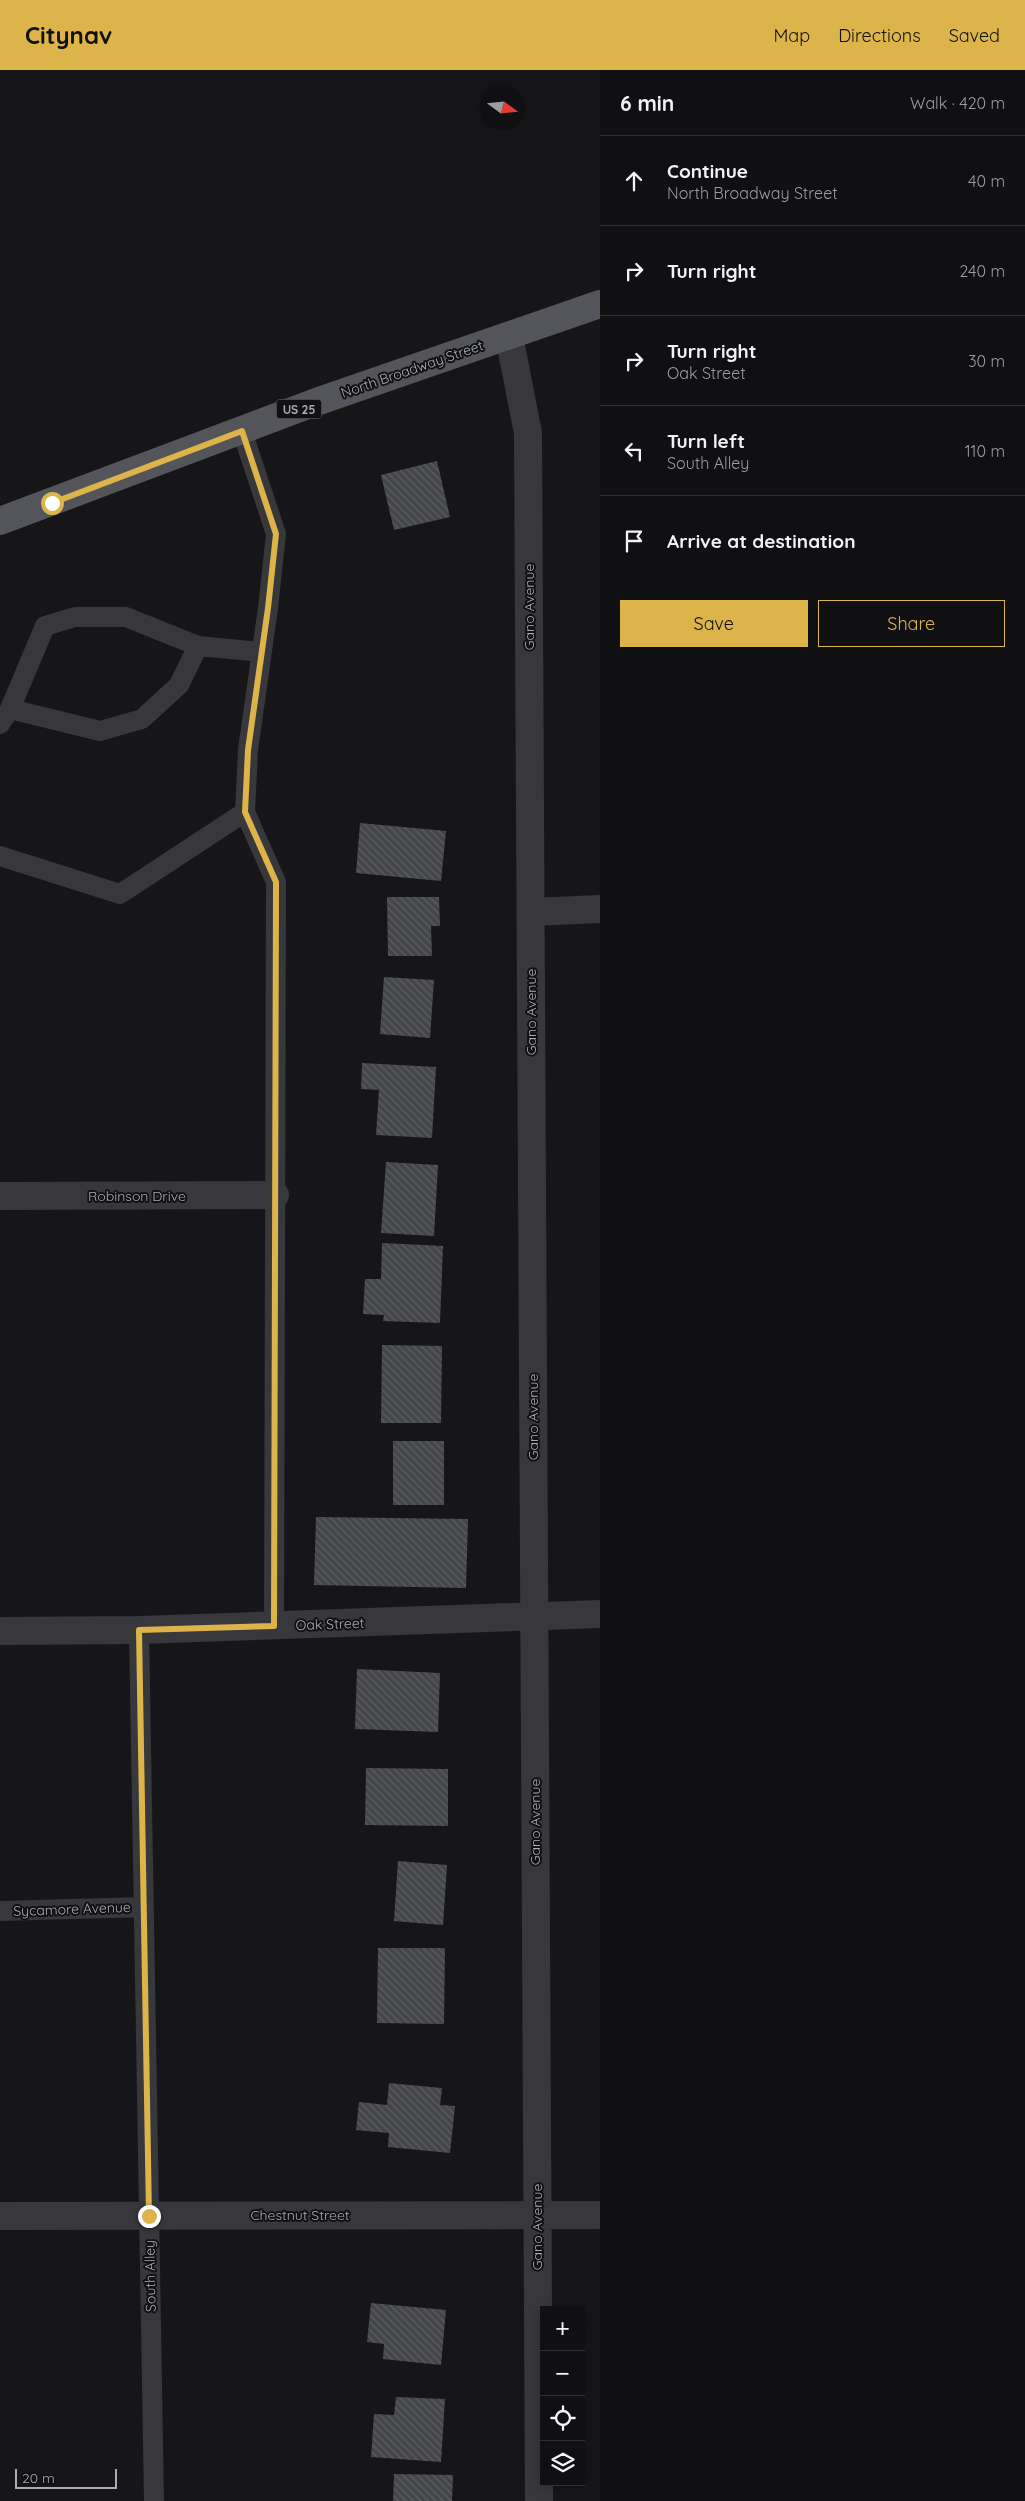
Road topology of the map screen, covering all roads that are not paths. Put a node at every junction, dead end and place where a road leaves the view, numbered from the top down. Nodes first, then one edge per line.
1 (600, 304) edge
2 (509, 336) junction
3 (242, 431) junction
4 (0, 521) edge
5 (198, 646) junction
6 (262, 652) junction
7 (5, 716) edge
8 (245, 812) junction
9 (0, 856) edge
10 (600, 908) edge
11 (531, 912) junction
12 (275, 1195) junction
13 (0, 1196) edge
14 (600, 1614) edge
15 (534, 1616) junction
16 (274, 1626) junction
17 (139, 1630) junction
18 (0, 1631) edge
19 (144, 1907) junction
20 (0, 1911) edge
21 (537, 2214) junction
22 (600, 2215) edge
23 (0, 2216) edge
24 (149, 2216) junction
25 (154, 2501) edge
26 (539, 2501) edge

1 - 2 main road, North Broadway Street / US 25
2 - 3 main road, North Broadway Street / US 25
2 - 11 street, Gano Avenue
3 - 4 main road, North Broadway Street / US 25
3 - 6 lane
5 - 6 lane
5 - 7 lane
5 - 7 lane
6 - 8 lane
8 - 9 lane
8 - 12 lane
10 - 11 street
11 - 15 street, Gano Avenue
12 - 13 street, Robinson Drive
12 - 16 lane
14 - 15 street, Oak Street
15 - 16 street, Oak Street
15 - 21 street, Gano Avenue
16 - 17 street, Oak Street
17 - 18 street, Oak Street
17 - 19 lane, South Alley
19 - 20 lane, Sycamore Avenue
19 - 24 lane, South Alley
21 - 22 street, Chestnut Street
21 - 24 street, Chestnut Street
21 - 26 street, Gano Avenue
23 - 24 street, Chestnut Street
24 - 25 lane, South Alley

